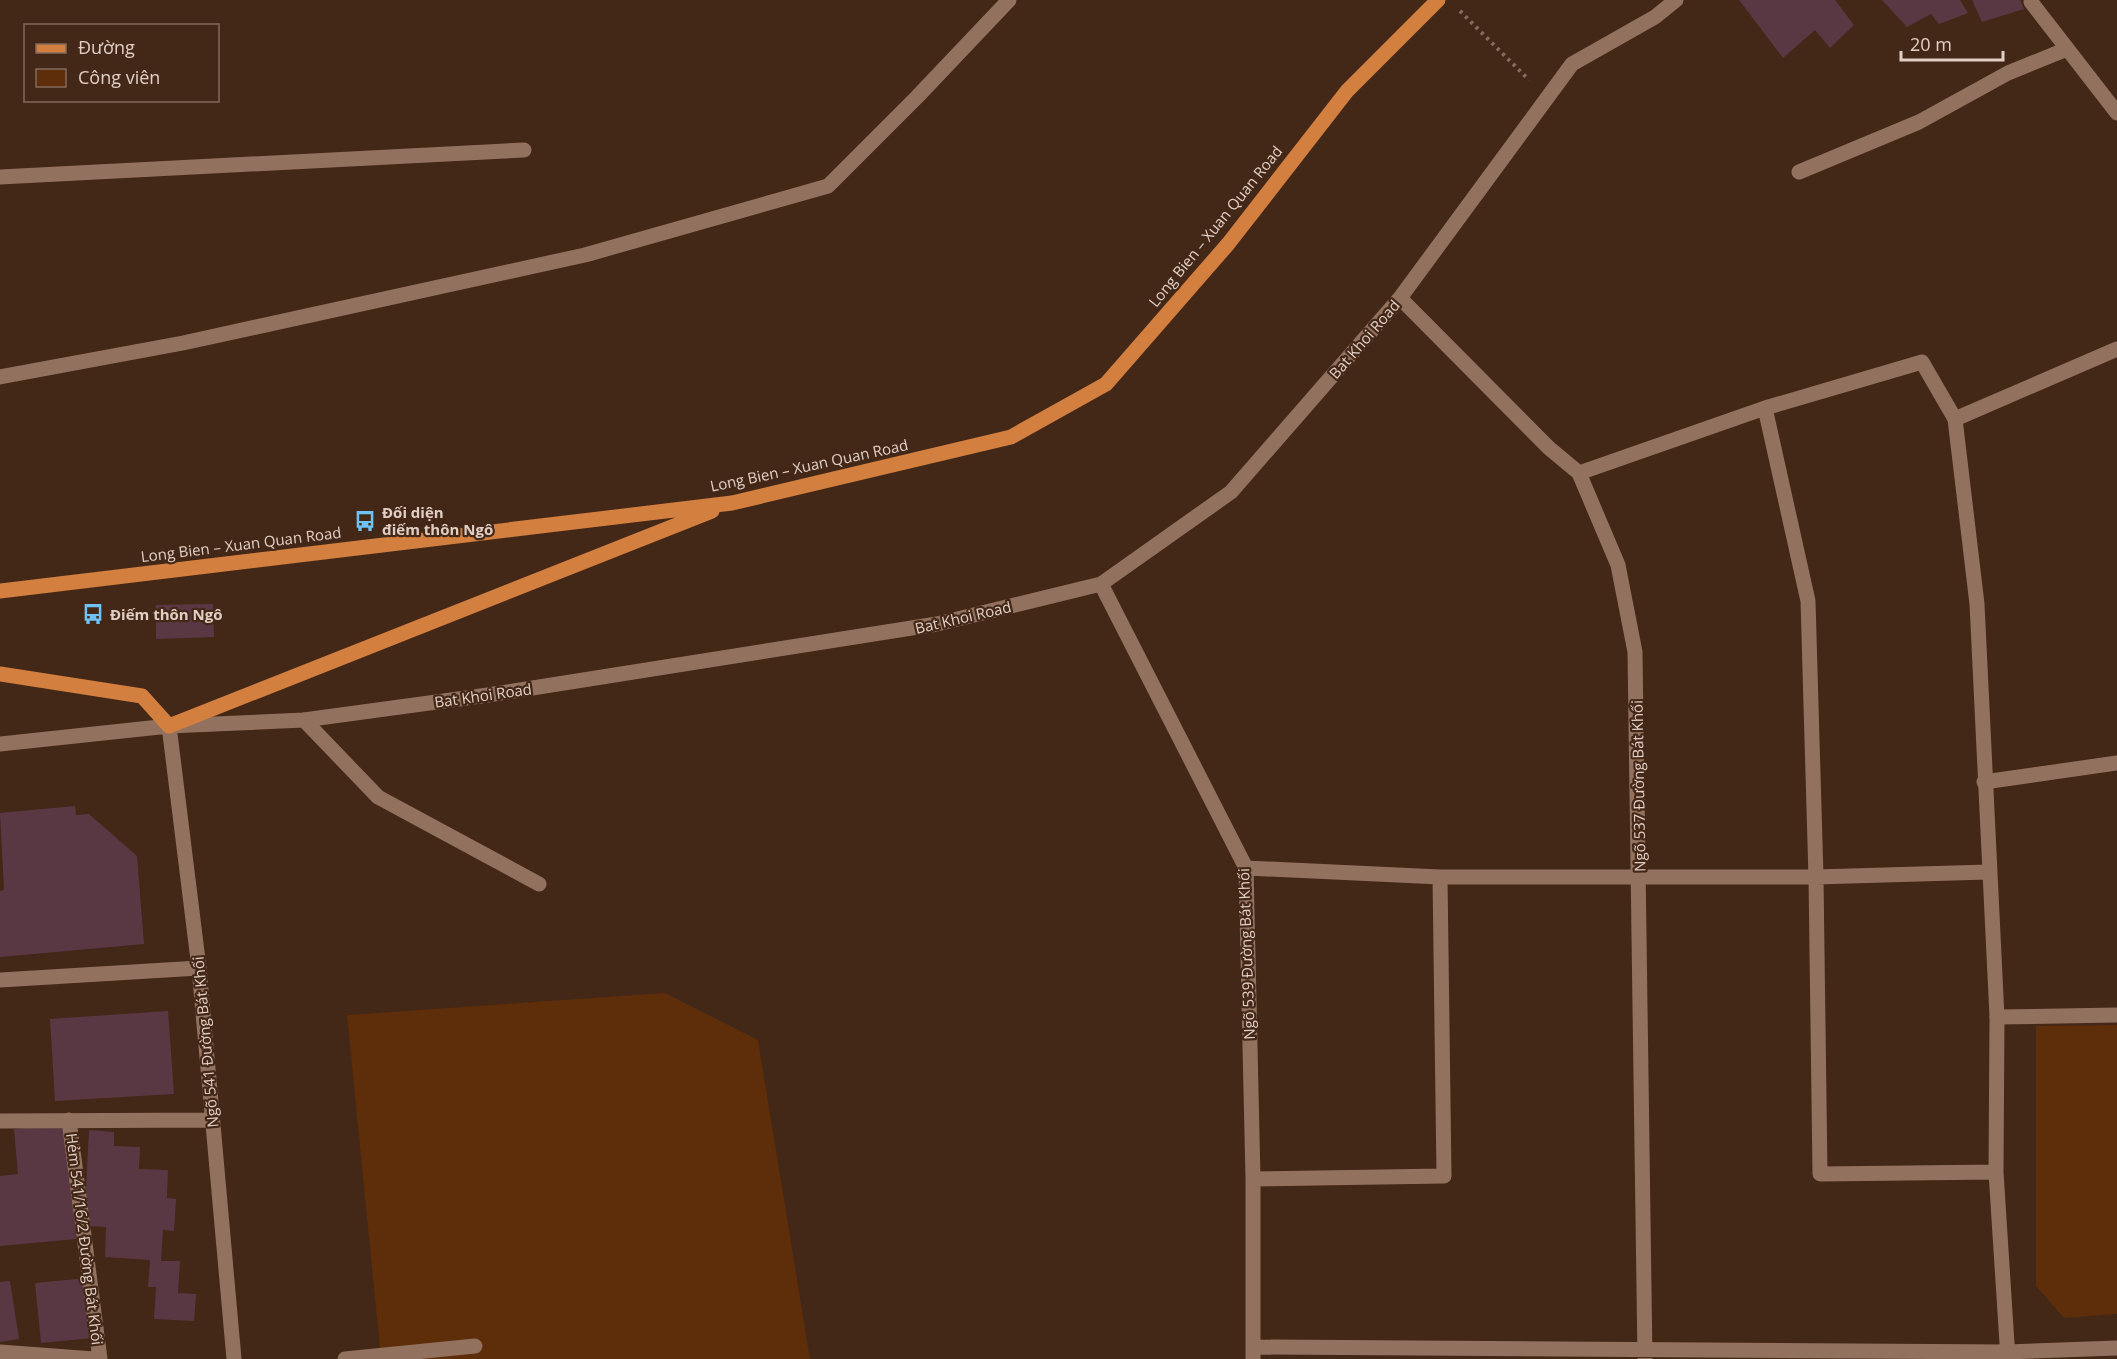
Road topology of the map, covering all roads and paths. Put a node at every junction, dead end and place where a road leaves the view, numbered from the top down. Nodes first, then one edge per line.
1 (1009, 0) edge
2 (1438, 0) edge
3 (1676, 0) edge
4 (2031, 2) dead end
5 (1454, 4) dead end
6 (2067, 49) junction
7 (1529, 80) dead end
8 (2117, 113) edge
9 (524, 150) dead end
10 (1799, 172) dead end
11 (0, 177) edge
12 (1400, 298) junction
13 (2117, 349) edge
14 (0, 377) edge
15 (1765, 408) junction
16 (1955, 419) junction
17 (1579, 473) junction
18 (732, 503) junction
19 (1101, 584) junction
20 (0, 591) edge
21 (0, 674) edge
22 (304, 720) junction
23 (169, 726) junction
24 (0, 744) edge
25 (2117, 763) edge
26 (1984, 782) junction
27 (1246, 868) junction
28 (1988, 872) junction
29 (1640, 876) junction
30 (1440, 877) junction
31 (1816, 877) junction
32 (540, 884) dead end
33 (199, 968) junction
34 (0, 980) edge
35 (2117, 1015) edge
36 (1997, 1017) junction
37 (69, 1120) junction
38 (212, 1120) junction
39 (0, 1121) edge
40 (1996, 1172) junction
41 (1253, 1179) junction
42 (475, 1346) dead end
43 (2117, 1348) edge
44 (0, 1352) edge
45 (1253, 1353) edge
46 (1645, 1354) edge
47 (2008, 1355) edge
48 (59, 1357) edge
49 (94, 1359) edge
50 (100, 1359) edge
51 (234, 1359) edge
52 (345, 1359) edge

1 - 14 street
2 - 18 main road, Long Bien – Xuan Quan Road
3 - 12 street, Bat Khoi Road
4 - 6 street
5 - 7 path
6 - 8 street
6 - 10 street
9 - 11 street
12 - 17 street, Ngõ 537 Đường Bát Khối
12 - 19 street, Bat Khoi Road
13 - 16 street
15 - 16 street
15 - 17 street
15 - 31 street
16 - 26 street
17 - 29 street, Ngõ 537 Đường Bát Khối
18 - 20 main road, Long Bien – Xuan Quan Road
18 - 23 main road
19 - 22 street, Bat Khoi Road
19 - 27 street, Ngõ 539 Đường Bát Khối
21 - 23 main road
22 - 23 street, Bat Khoi Road
22 - 32 street
23 - 24 street, Bat Khoi Road
23 - 33 street, Ngõ 541 Đường Bát Khối
25 - 26 street
26 - 28 street
27 - 30 street
27 - 41 street, Ngõ 539 Đường Bát Khối
28 - 31 street
28 - 36 street
29 - 30 street
29 - 31 street
29 - 46 street, Ngõ 537 Đường Bát Khối
30 - 41 street
31 - 40 street
33 - 34 street
33 - 38 street, Ngõ 541 Đường Bát Khối
35 - 36 street
36 - 40 street
37 - 38 street
37 - 39 street
37 - 50 street, Hẻm 541/16/2 Đường Bát Khối
38 - 51 street, Ngõ 541 Đường Bát Khối
40 - 47 street
41 - 45 street, Ngõ 539 Đường Bát Khối
42 - 52 street
43 - 47 street
44 - 48 street
45 - 46 street
46 - 47 street
48 - 49 street

